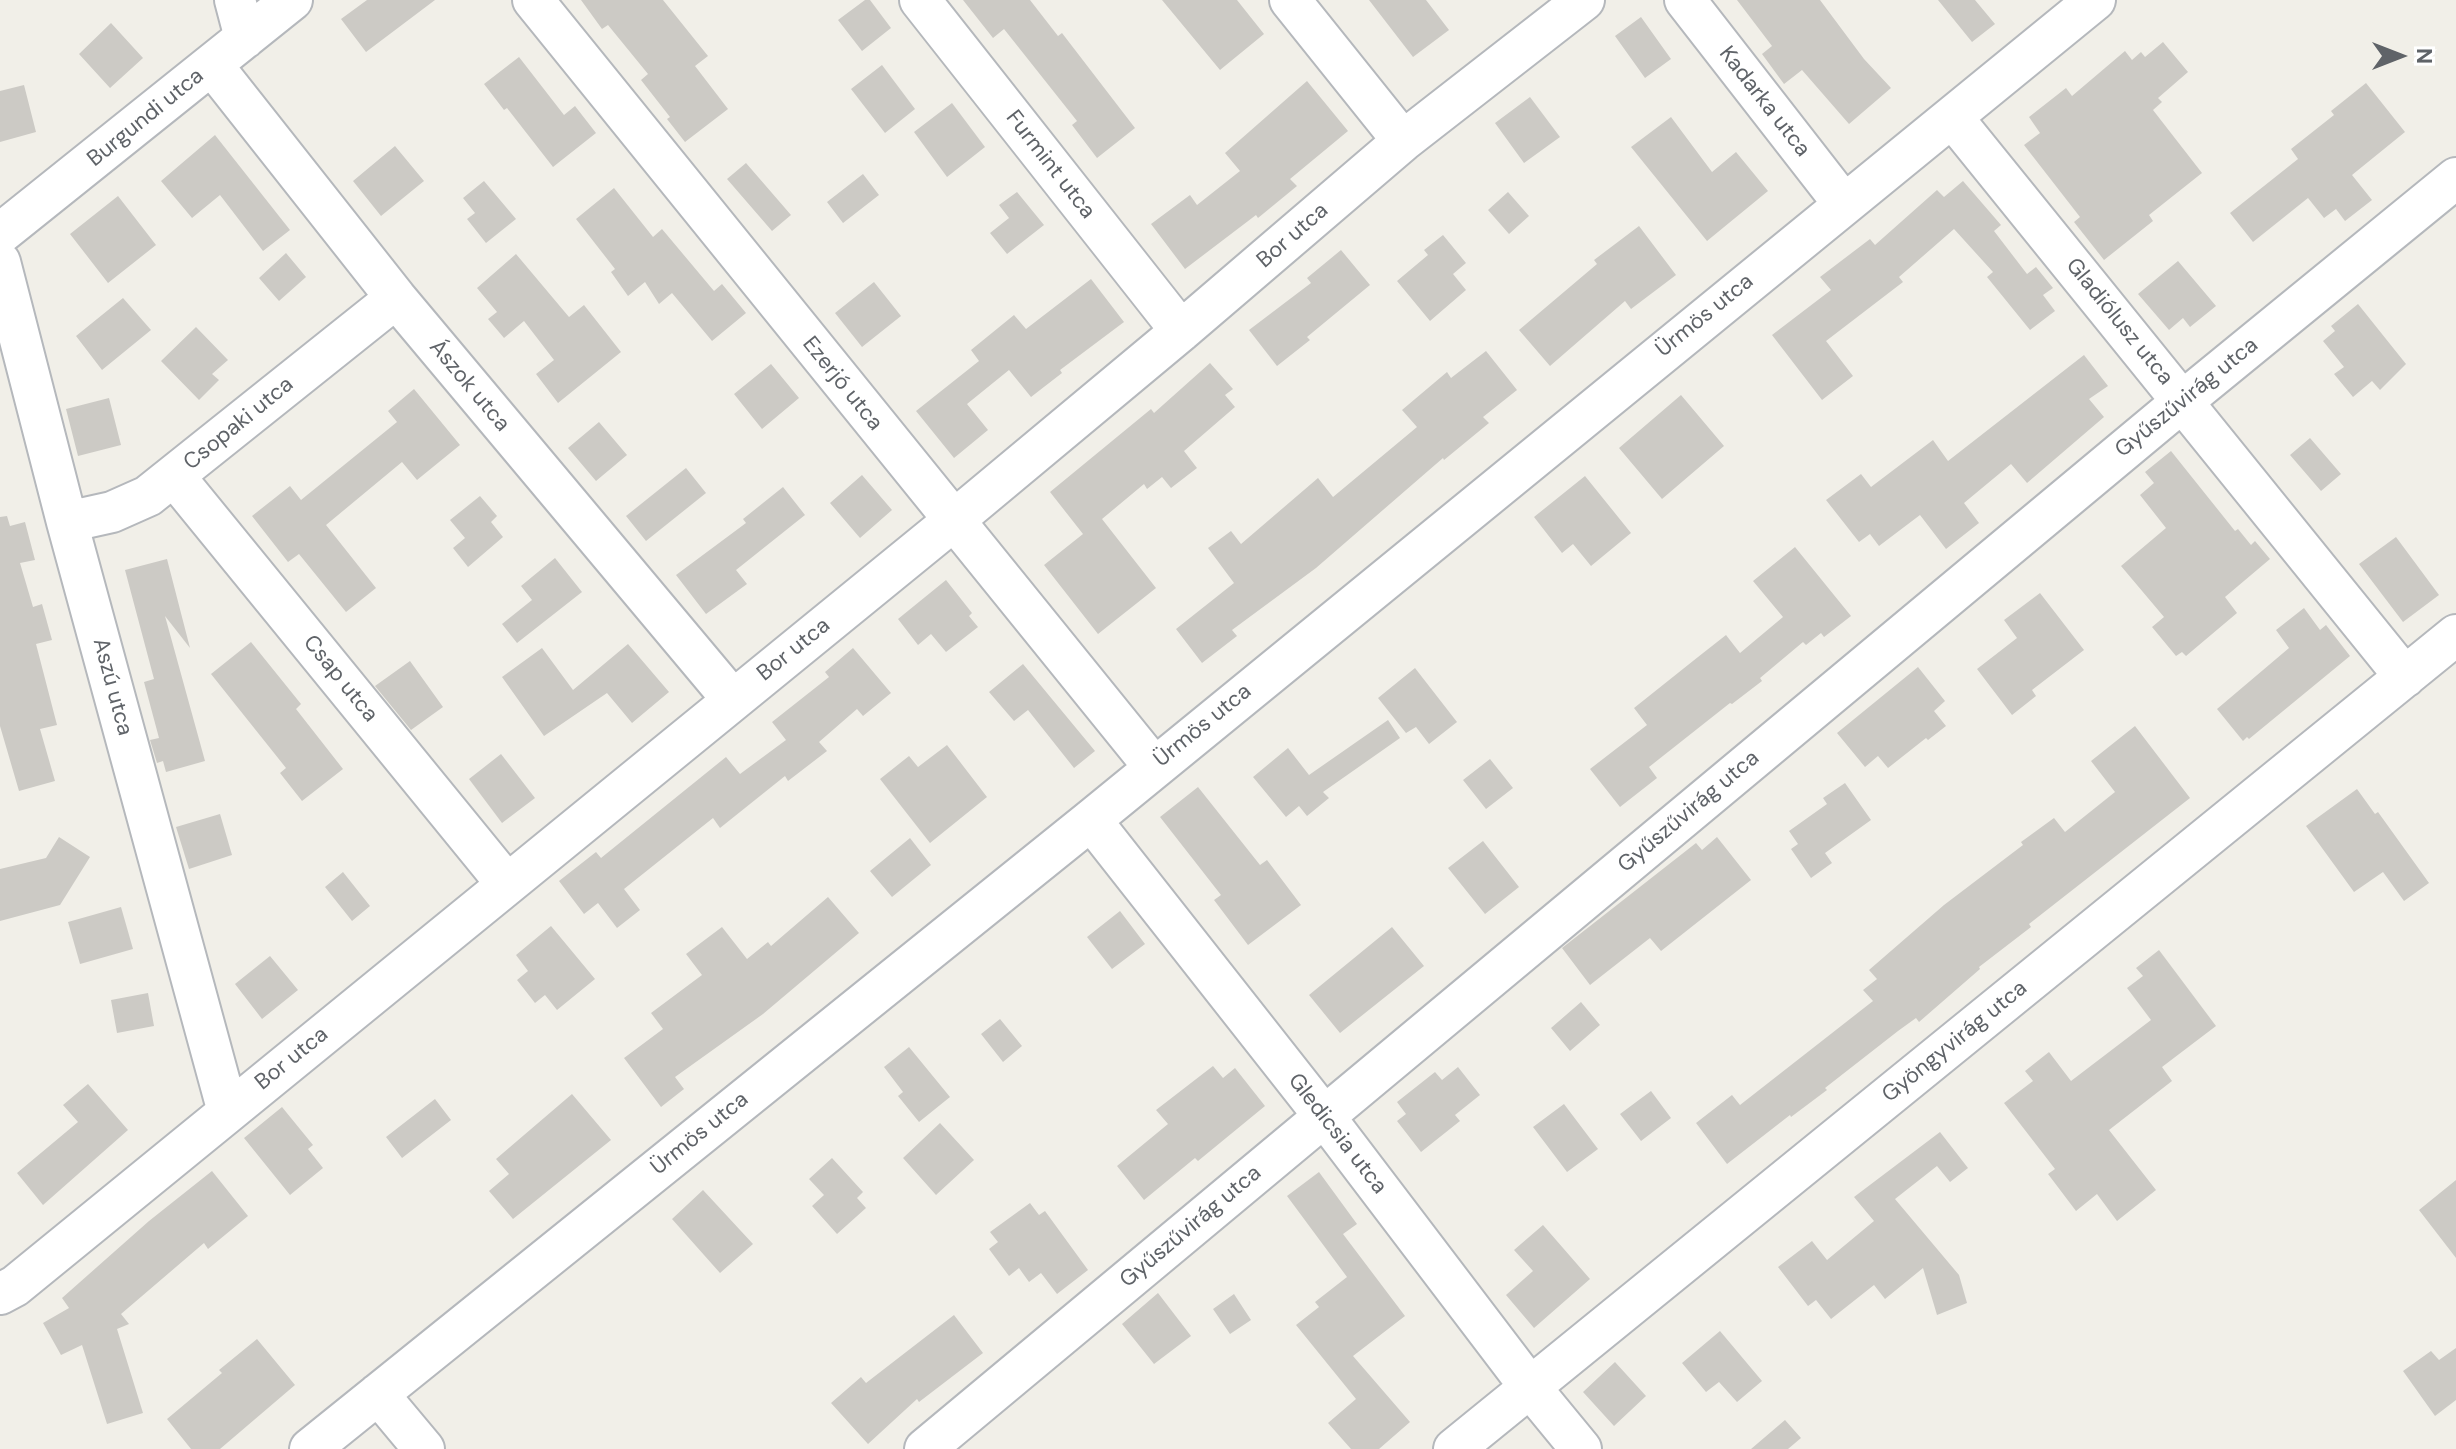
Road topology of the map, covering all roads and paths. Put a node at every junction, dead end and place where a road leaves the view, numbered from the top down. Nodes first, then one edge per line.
1 (235, 0) edge
2 (292, 0) edge
3 (533, 0) edge
4 (920, 0) edge
5 (1290, 0) edge
6 (1584, 0) edge
7 (1685, 0) edge
8 (2095, 0) edge
9 (245, 38) junction
10 (212, 65) junction
11 (1952, 117) junction
12 (1403, 141) junction
13 (2456, 178) edge
14 (1843, 203) junction
15 (0, 234) edge
16 (0, 262) edge
17 (396, 298) junction
18 (1181, 331) junction
19 (2183, 401) junction
20 (174, 476) junction
21 (953, 521) junction
22 (67, 522) junction
23 (2456, 635) edge
24 (2405, 677) junction
25 (733, 700) junction
26 (1154, 767) junction
27 (1091, 820) junction
28 (506, 883) junction
29 (228, 1112) junction
30 (1324, 1116) junction
31 (0, 1294) edge
32 (1530, 1387) junction
33 (378, 1394) junction
34 (310, 1449) edge
35 (424, 1449) edge
36 (925, 1449) edge
37 (1454, 1449) edge
38 (1581, 1449) edge

1 - 9 street
2 - 9 street, Burgundi utca
3 - 21 street, Ezerjó utca
4 - 18 street, Furmint utca
5 - 12 street
6 - 12 street, Bor utca
7 - 14 street, Kadarka utca
8 - 11 street, Ürmös utca
9 - 10 street, Burgundi utca
10 - 15 street, Burgundi utca
10 - 17 street, Ászok utca
11 - 14 street, Ürmös utca
11 - 19 street, Gladiólusz utca
12 - 18 street, Bor utca
13 - 19 street, Gyűszűvirág utca
14 - 26 street, Ürmös utca
16 - 22 street, Aszú utca
17 - 20 street, Csopaki utca
17 - 25 street, Ászok utca
18 - 21 street, Bor utca
19 - 24 street, Gladiólusz utca
19 - 30 street, Gyűszűvirág utca
20 - 22 street, Csopaki utca
20 - 28 street, Csap utca
21 - 25 street, Bor utca
21 - 26 street, Ezerjó utca
22 - 29 street, Aszú utca
23 - 24 street, Gyöngyvirág utca
24 - 32 street, Gyöngyvirág utca
25 - 28 street, Bor utca
26 - 27 street, Ürmös utca
27 - 30 street, Gledicsia utca
27 - 33 street, Ürmös utca
28 - 29 street, Bor utca
29 - 31 street, Bor utca
30 - 32 street, Gledicsia utca
30 - 36 street, Gyűszűvirág utca
32 - 37 street, Gyöngyvirág utca
32 - 38 street, Gledicsia utca
33 - 34 street, Ürmös utca
33 - 35 street

